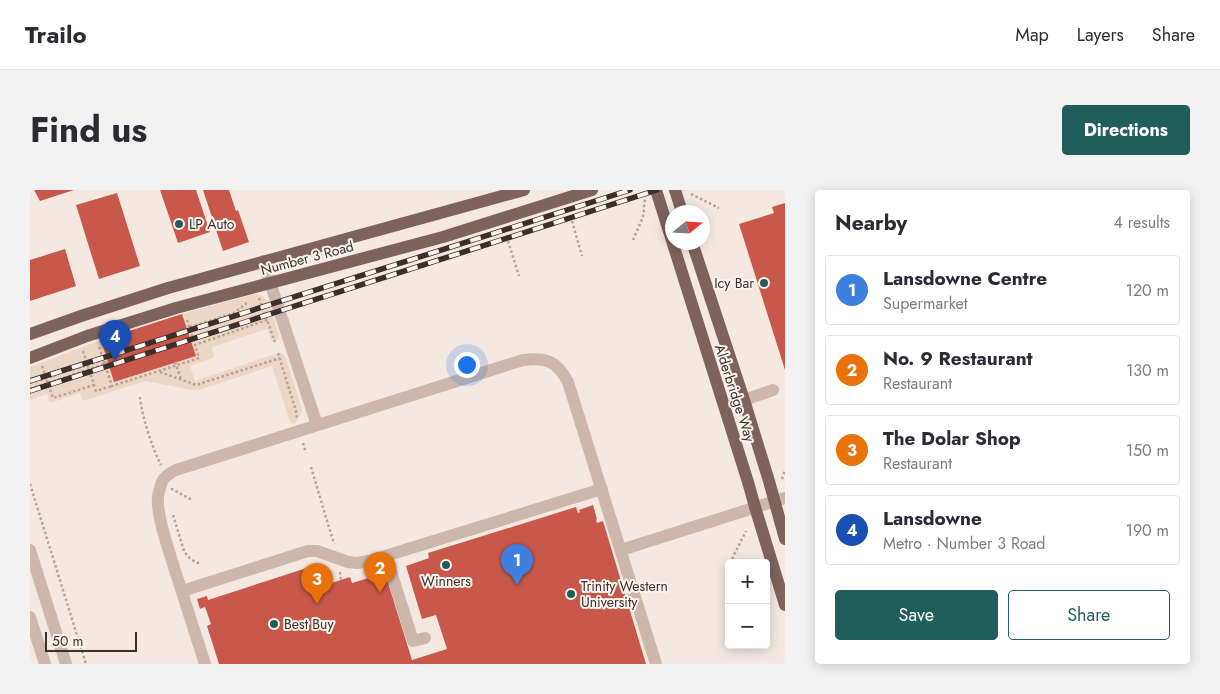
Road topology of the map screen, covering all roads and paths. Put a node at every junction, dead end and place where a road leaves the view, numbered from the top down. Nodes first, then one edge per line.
1 (524, 190) edge
2 (592, 190) edge
3 (675, 190) edge
4 (651, 193) edge
5 (690, 194) dead end
6 (680, 205) edge
7 (719, 208) dead end
8 (572, 221) dead end
9 (633, 240) dead end
10 (508, 241) dead end
11 (695, 250) edge
12 (582, 256) dead end
13 (263, 262) junction
14 (519, 276) dead end
15 (271, 283) junction
16 (258, 294) dead end
17 (249, 301) dead end
18 (187, 320) dead end
19 (267, 320) junction
20 (190, 327) junction
21 (30, 334) edge
22 (214, 338) junction
23 (275, 342) dead end
24 (215, 343) dead end
25 (195, 345) junction
26 (99, 347) dead end
27 (82, 349) dead end
28 (278, 353) dead end
29 (280, 358) junction
30 (103, 360) junction
31 (36, 361) edge
32 (105, 364) junction
33 (176, 364) junction
34 (87, 365) junction
35 (89, 370) junction
36 (158, 371) junction
37 (225, 371) dead end
38 (226, 375) junction
39 (46, 378) junction
40 (181, 380) junction
41 (30, 383) edge
42 (48, 383) junction
43 (94, 385) junction
44 (112, 386) junction
45 (30, 389) edge
46 (774, 390) dead end
47 (140, 397) dead end
48 (744, 400) junction
49 (297, 422) dead end
50 (317, 425) junction
51 (302, 438) dead end
52 (306, 453) dead end
53 (161, 465) dead end
54 (311, 467) dead end
55 (785, 470) edge
56 (782, 479) dead end
57 (30, 484) edge
58 (602, 488) junction
59 (171, 494) dead end
60 (192, 500) dead end
61 (780, 500) edge
62 (755, 507) junction
63 (173, 514) dead end
64 (746, 531) dead end
65 (785, 539) edge
66 (30, 550) edge
67 (621, 550) junction
68 (386, 556) junction
69 (732, 559) dead end
70 (336, 563) junction
71 (201, 564) dead end
72 (340, 572) junction
73 (345, 574) dead end
74 (342, 580) dead end
75 (182, 591) junction
76 (785, 605) edge
77 (30, 617) edge
78 (425, 638) dead end
79 (45, 664) edge
80 (66, 664) edge
81 (86, 664) edge
82 (205, 664) edge
83 (656, 664) edge

1 - 13 main road, Number 3 Road
2 - 15 main road, Number 3 Road
3 - 6 main road
4 - 9 path
4 - 62 main road, Alderbridge Way
5 - 7 path
8 - 12 path
10 - 14 path
11 - 48 main road, Alderbridge Way
13 - 15 street
13 - 21 main road, Number 3 Road
15 - 31 main road, Number 3 Road
15 - 50 street
16 - 19 path
17 - 20 path
18 - 20 path
19 - 22 path
19 - 23 path
20 - 25 path
22 - 24 path
22 - 25 path
25 - 33 path
26 - 30 path
27 - 34 path
28 - 29 path
29 - 38 path
29 - 49 path
30 - 32 path
30 - 34 path
31 - 39 path
32 - 35 path
32 - 44 path
33 - 36 path
33 - 40 path
34 - 35 path
34 - 39 path
35 - 42 path
35 - 43 path
36 - 40 path
36 - 44 path
37 - 38 path
38 - 40 path
39 - 41 path
39 - 42 path
42 - 43 path
42 - 45 path
43 - 44 path
46 - 48 street
47 - 53 path
48 - 61 main road, Alderbridge Way
50 - 58 street
50 - 75 street
51 - 52 path
54 - 70 path
55 - 56 path
57 - 81 path
58 - 67 street
58 - 68 street
59 - 60 path
61 - 62 street
61 - 65 main road, Alderbridge Way
62 - 67 street
62 - 76 main road, Alderbridge Way
63 - 71 path
64 - 69 path
66 - 80 street
67 - 83 street
68 - 70 street
68 - 78 street
70 - 72 path
70 - 75 street
72 - 73 path
72 - 74 path
75 - 82 street
77 - 79 street

